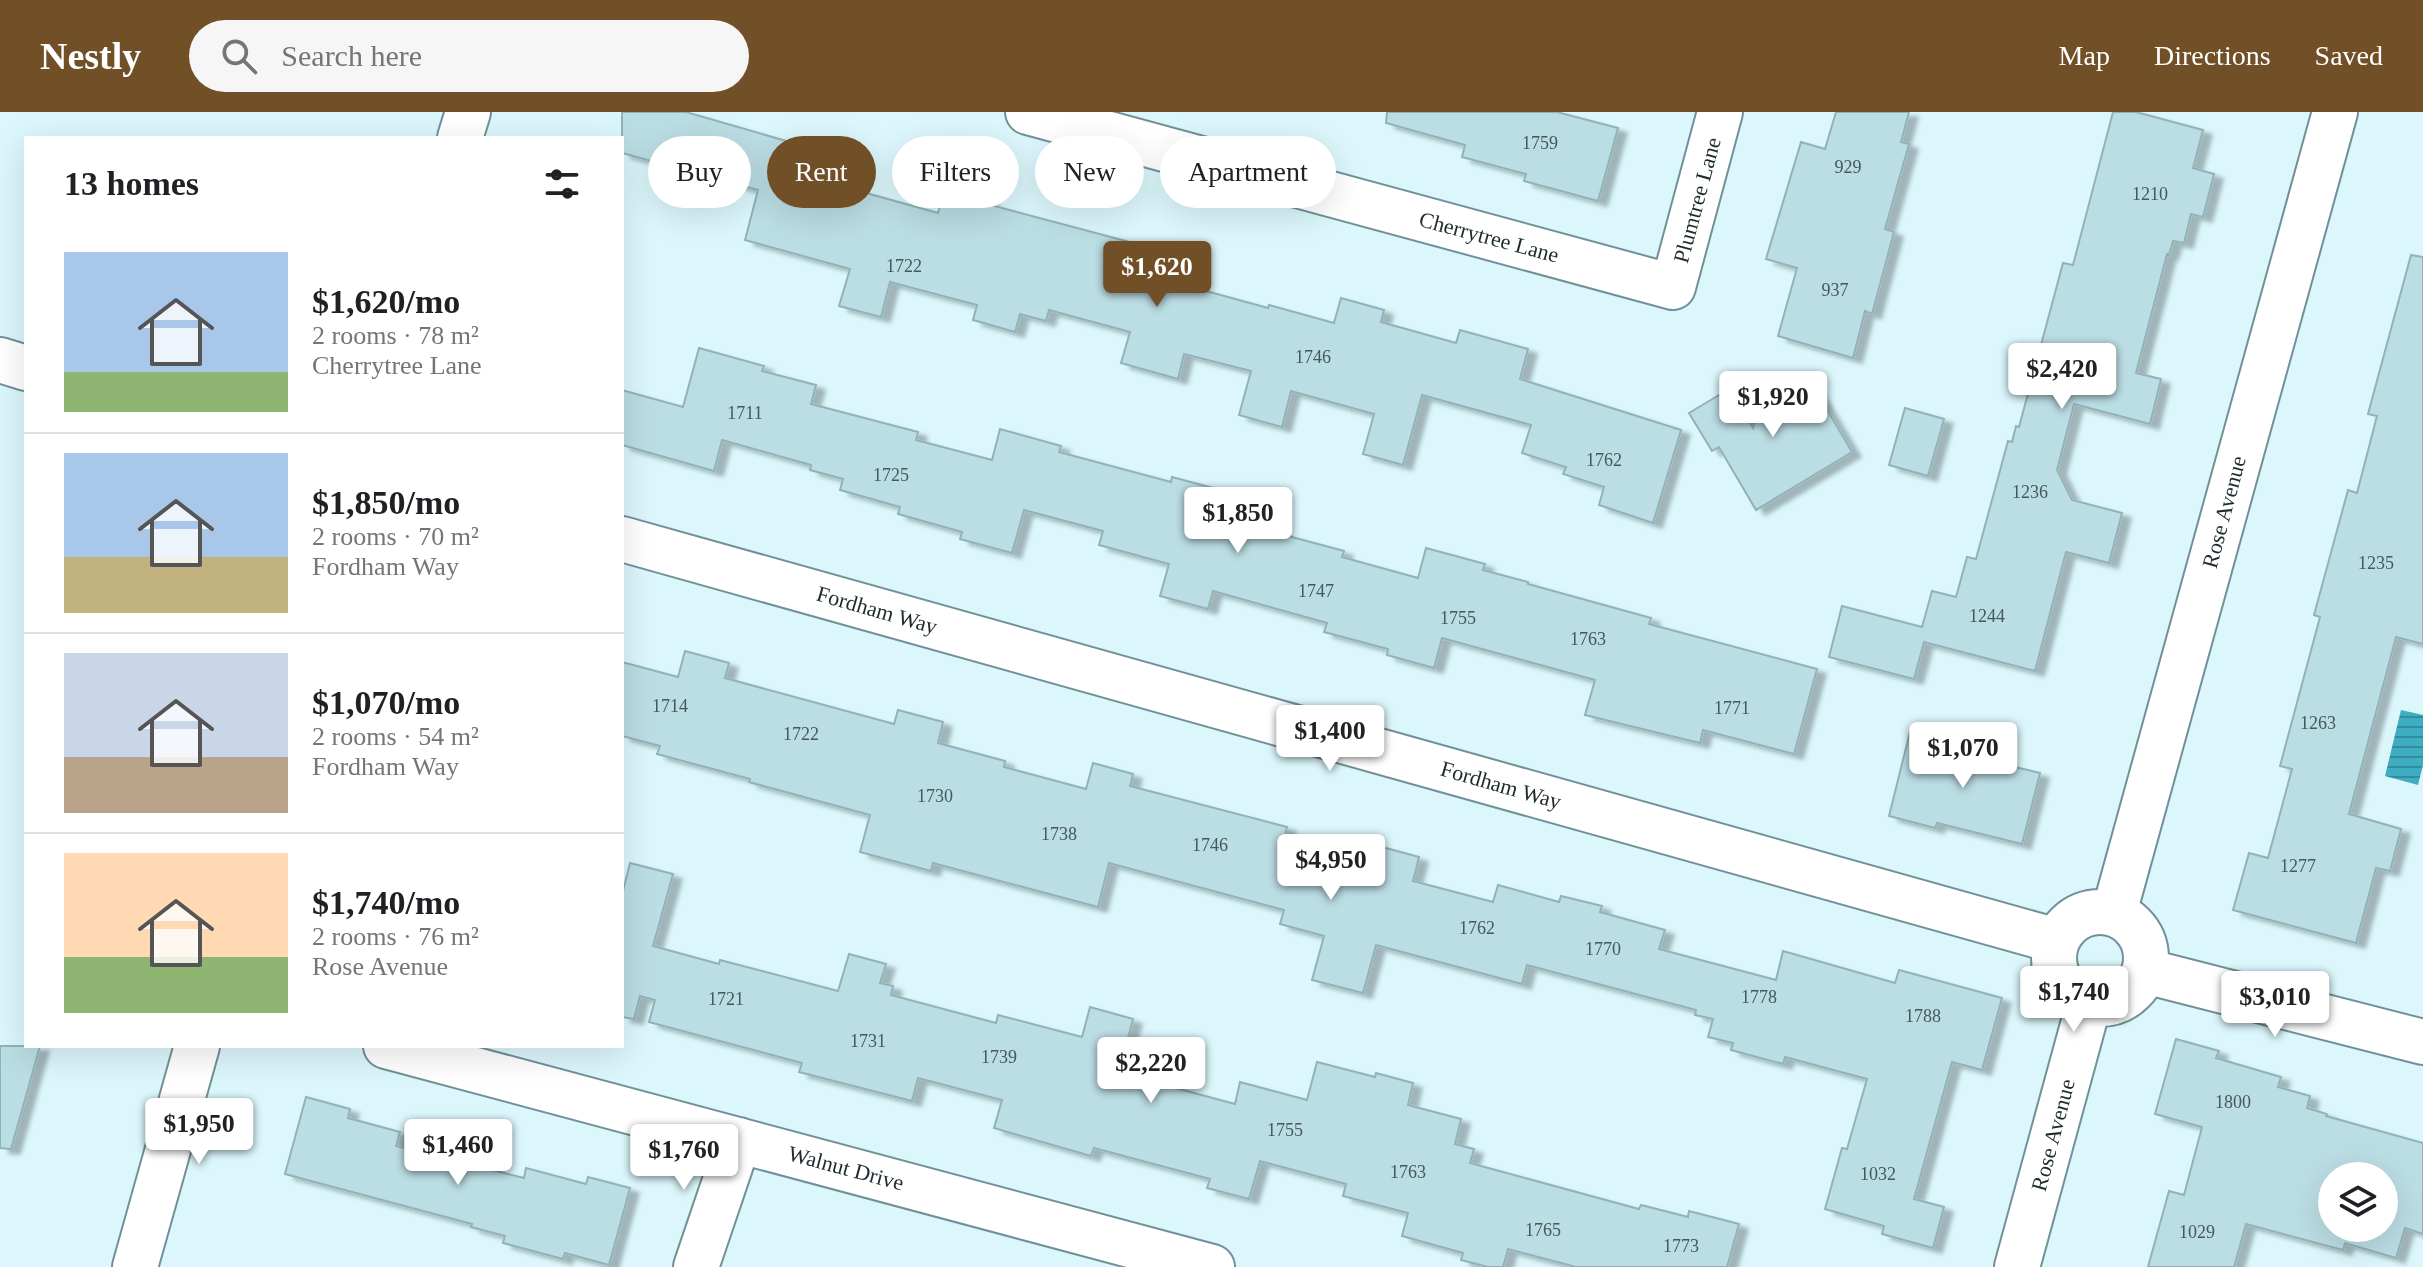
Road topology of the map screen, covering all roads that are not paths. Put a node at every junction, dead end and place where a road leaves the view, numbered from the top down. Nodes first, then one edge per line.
1 (468, 112) edge
2 (1028, 112) edge
3 (1720, 112) edge
4 (2335, 112) edge
5 (461, 136) edge
6 (1673, 287) joint
7 (0, 360) edge
8 (24, 367) edge
9 (624, 540) edge
10 (2114, 913) junction
11 (2057, 941) junction
12 (2145, 971) junction
13 (2089, 1003) junction
14 (2423, 1042) edge
15 (196, 1048) edge
16 (394, 1048) edge
17 (739, 1140) junction
18 (135, 1267) edge
19 (696, 1267) edge
20 (1212, 1267) edge
21 (2017, 1267) edge

1 - 5 street
2 - 6 street, Cherrytree Lane
3 - 6 street, Plumtree Lane
4 - 10 street, Rose Avenue
7 - 8 street
9 - 11 street, Fordham Way
10 - 11 street
10 - 12 street
11 - 13 street
12 - 13 street
12 - 14 street
13 - 21 street, Rose Avenue
15 - 18 street
16 - 17 street, Walnut Drive
17 - 19 street
17 - 20 street, Walnut Drive

